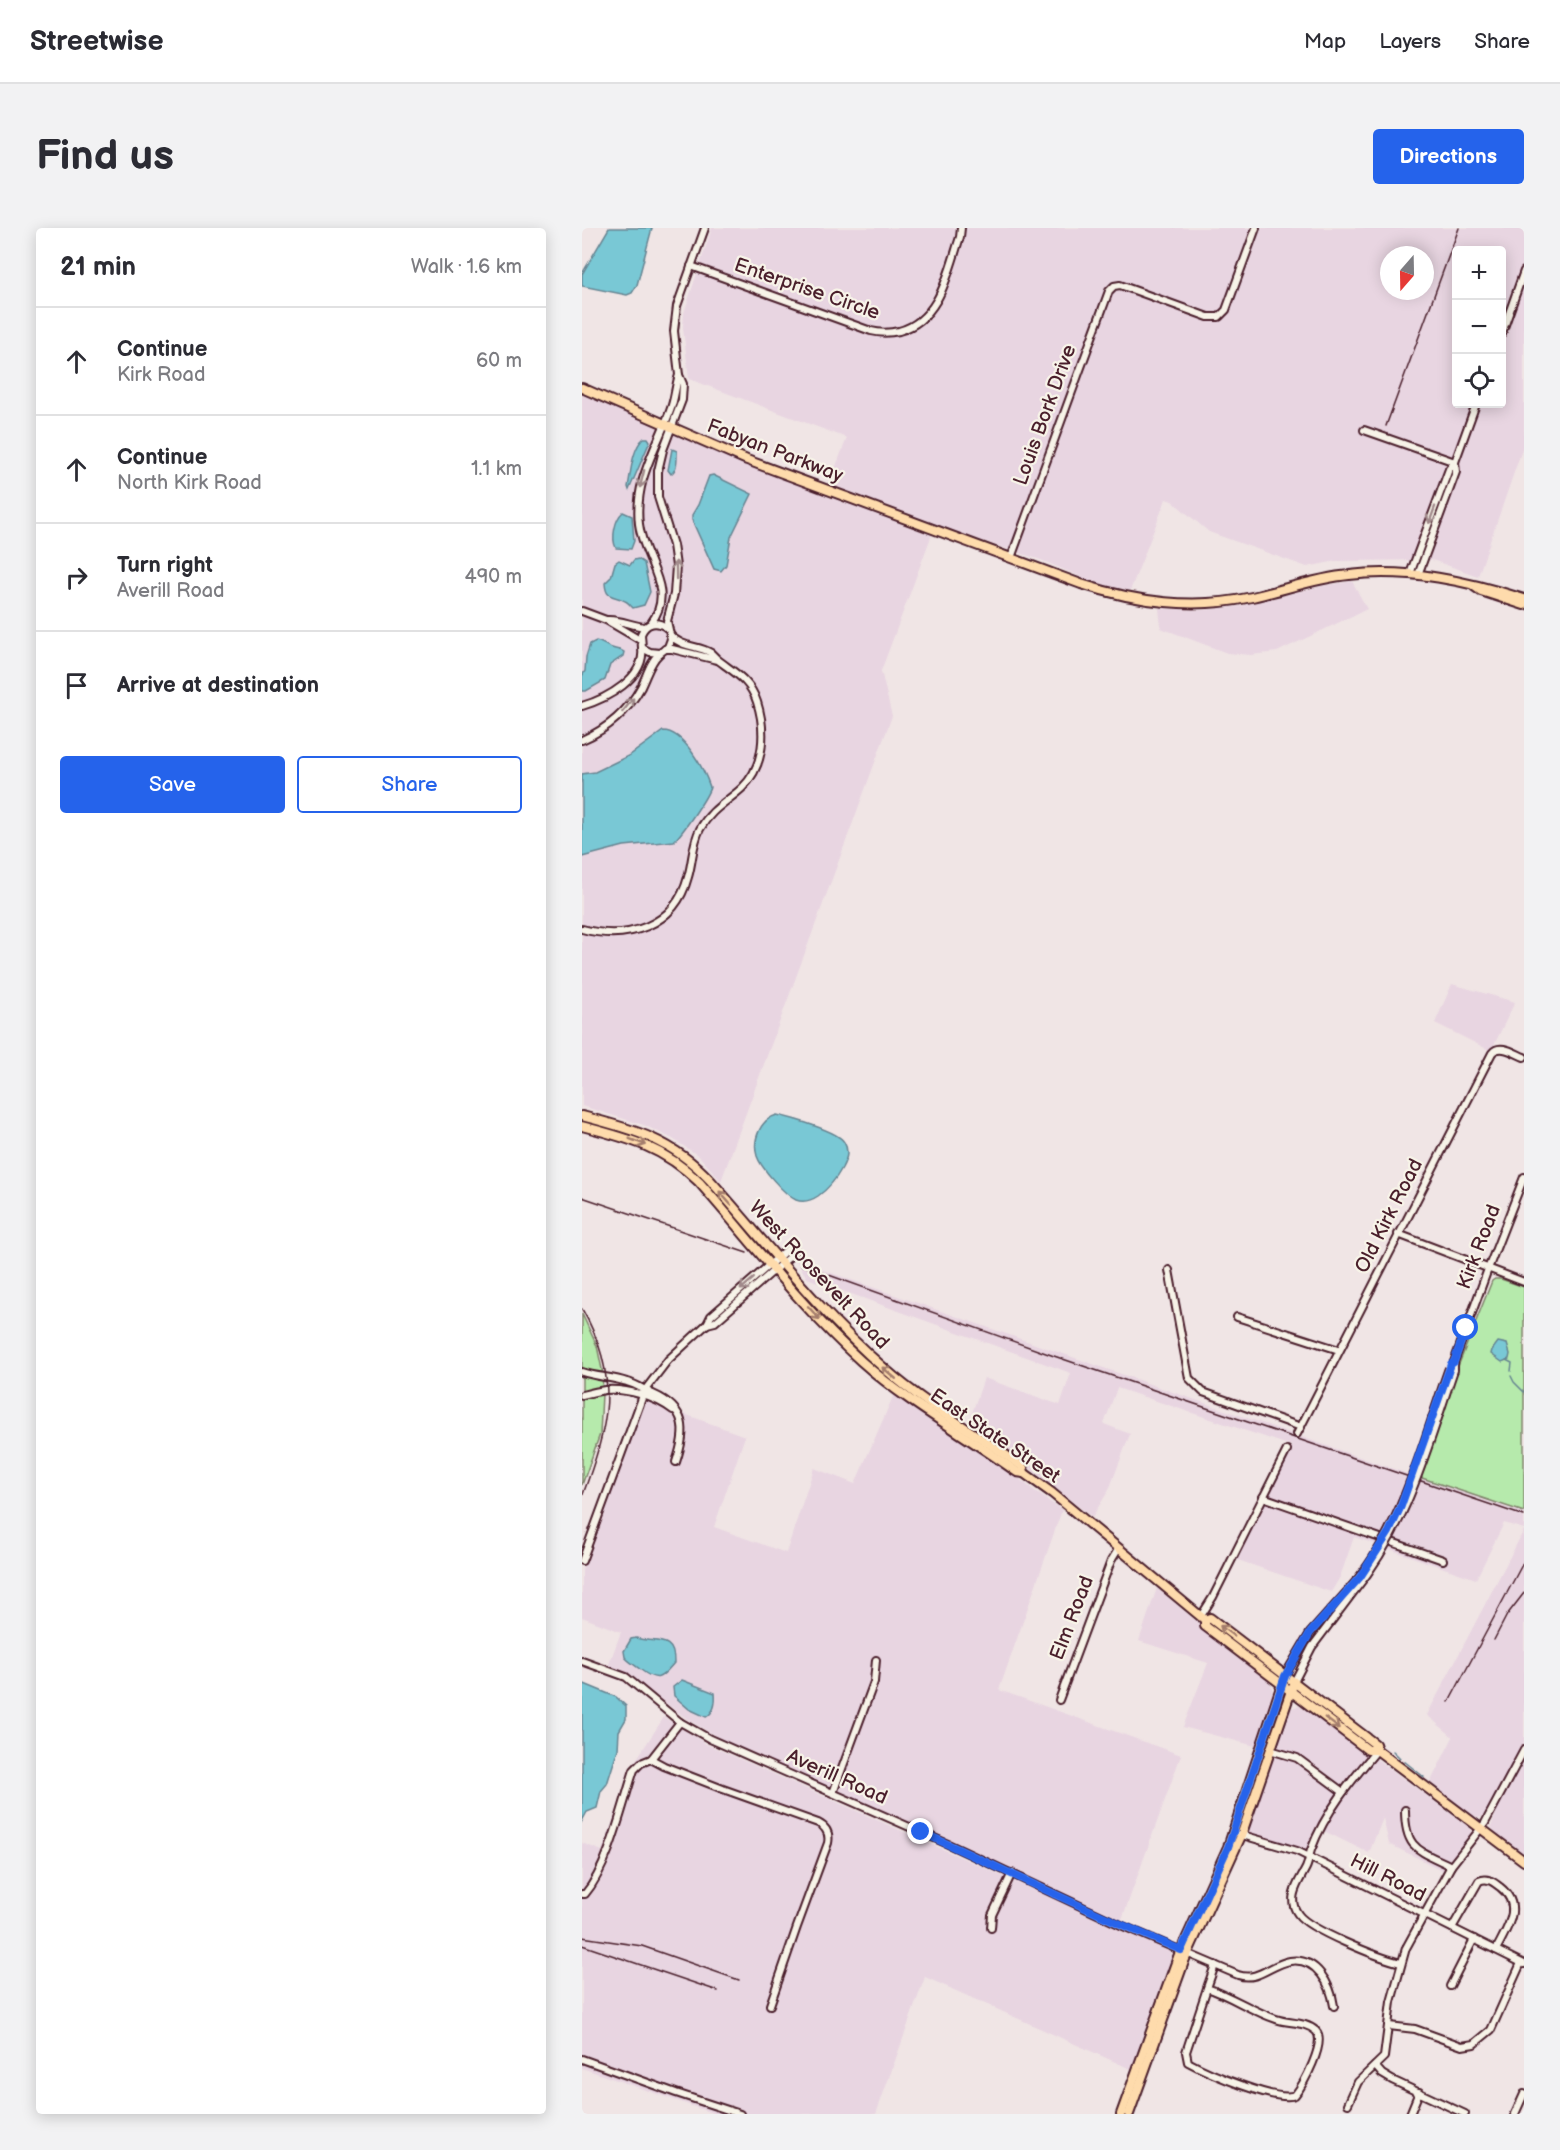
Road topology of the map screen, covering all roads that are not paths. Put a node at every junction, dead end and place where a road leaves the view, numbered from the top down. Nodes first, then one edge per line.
1 (705, 228) edge
2 (961, 228) edge
3 (1256, 228) edge
4 (691, 266) junction
5 (1524, 271) edge
6 (1506, 322) edge
7 (582, 388) edge
8 (1475, 408) edge
9 (668, 426) junction
10 (1364, 430) dead end
11 (1455, 462) junction
12 (1011, 558) junction
13 (1414, 574) junction
14 (1473, 585) junction
15 (1524, 599) edge
16 (1524, 605) edge
17 (582, 611) edge
18 (606, 620) junction
19 (648, 625) junction
20 (667, 628) junction
21 (670, 635) junction
22 (640, 640) junction
23 (642, 648) junction
24 (663, 651) junction
25 (718, 660) junction
26 (582, 706) edge
27 (582, 740) edge
28 (582, 929) edge
29 (1524, 1057) edge
30 (582, 1116) edge
31 (582, 1126) edge
32 (1524, 1177) edge
33 (1398, 1234) junction
34 (793, 1249) dead end
35 (780, 1260) junction
36 (773, 1267) junction
37 (1488, 1269) junction
38 (1169, 1270) dead end
39 (1524, 1282) edge
40 (1238, 1317) dead end
41 (1339, 1350) junction
42 (582, 1372) edge
43 (601, 1378) junction
44 (601, 1391) junction
45 (643, 1393) junction
46 (582, 1395) edge
47 (1287, 1450) dead end
48 (676, 1462) dead end
49 (1024, 1473) junction
50 (1263, 1497) junction
51 (1119, 1548) junction
52 (1443, 1560) dead end
53 (582, 1561) edge
54 (1353, 1589) junction
55 (1203, 1618) junction
56 (876, 1660) dead end
57 (582, 1661) edge
58 (1285, 1676) junction
59 (1294, 1682) junction
60 (1281, 1685) junction
61 (1290, 1692) junction
62 (1059, 1700) dead end
63 (680, 1722) junction
64 (1270, 1750) junction
65 (1377, 1750) junction
66 (1524, 1750) edge
67 (651, 1759) junction
68 (1343, 1792) junction
69 (833, 1793) junction
70 (1405, 1810) dead end
71 (1481, 1829) junction
72 (1237, 1834) junction
73 (1309, 1857) junction
74 (1524, 1861) edge
75 (1450, 1866) junction
76 (1012, 1873) junction
77 (582, 1894) edge
78 (1423, 1914) junction
79 (991, 1928) dead end
80 (1452, 1928) junction
81 (1474, 1939) junction
82 (1496, 1950) junction
83 (1184, 1952) junction
84 (1401, 1963) junction
85 (1523, 1964) edge
86 (1215, 1965) junction
87 (1450, 1986) dead end
88 (1208, 1988) junction
89 (771, 2005) dead end
90 (1334, 2007) dead end
91 (1389, 2026) junction
92 (582, 2059) edge
93 (1375, 2066) junction
94 (1419, 2092) junction
95 (1524, 2094) edge
96 (1348, 2104) dead end
97 (740, 2114) edge
98 (1121, 2114) edge
99 (1129, 2114) edge
100 (1410, 2114) edge
101 (1465, 2114) edge
102 (1515, 2114) edge

1 - 4 street
2 - 4 street, Enterprise Circle
3 - 12 street, Louis Bork Drive
4 - 9 street
5 - 6 street
7 - 9 main road, Fabyan Parkway
8 - 11 street
9 - 12 main road, Fabyan Parkway
9 -> 19 street
20 -> 9 street
10 - 11 street
11 - 13 street
12 - 13 main road, Fabyan Parkway
13 - 14 main road, Fabyan Parkway
14 - 15 main road
14 - 16 main road
17 - 18 street
18 - 19 street
18 - 22 street
19 - 20 street
19 - 22 street
20 - 21 street
21 - 24 street
21 - 25 street
22 - 23 street
23 - 24 street
23 - 26 street
24 - 25 street
27 -> 24 street
25 - 28 street
29 - 33 street, Old Kirk Road
35 -> 30 main road, West Roosevelt Road
31 -> 36 main road, West Roosevelt Road
32 - 37 street, Kirk Road
33 - 37 street
33 - 41 street, Old Kirk Road
34 - 35 street
35 - 36 street
49 -> 35 main road, West Roosevelt Road
36 - 45 street
36 -> 49 main road, East State Street
37 - 39 street
37 - 54 street, Kirk Road, bridge
38 - 41 street, Old Kirk Road
40 - 41 street
42 - 43 street
43 - 44 street
43 - 45 street
44 - 45 street
44 - 46 street
45 - 48 street
45 - 53 street
47 - 50 street
49 - 51 main road, East State Street
50 - 52 street
50 - 55 street
51 - 55 main road, East State Street
51 - 62 street, Elm Road
54 - 58 street
54 - 59 street
58 -> 55 main road, East State Street
55 - 60 main road, East State Street
56 - 69 street
57 - 63 street, Averill Road
58 - 59 main road, East State Street
58 - 60 main road
59 - 61 main road
59 - 65 main road, East State Street
60 - 61 main road, East State Street
60 - 72 main road
61 - 64 main road
61 -> 65 main road, East State Street
63 - 67 street
63 - 69 street, Averill Road
64 - 68 street
64 - 72 main road
65 - 68 street
65 - 71 main road, East State Street
66 - 71 street
67 - 77 street
67 - 89 street
68 - 73 street
69 - 76 street, Averill Road
70 - 75 street
71 - 74 main road, East State Street
71 - 75 street
72 - 73 street, Hill Road
72 - 83 main road
73 - 78 street, Hill Road
73 - 84 street
75 - 78 street
76 - 79 street
76 - 83 street, Averill Road
78 - 80 street, Hill Road
78 - 84 street
80 - 81 street, Hill Road
80 - 82 street
81 - 82 street, Hill Road
81 - 87 street
82 - 85 street, Hill Road
83 - 86 street, Averill Road
83 - 98 main road
83 - 99 main road
84 - 91 street
85 - 91 street
86 - 88 street
86 - 90 street, Averill Road
88 - 88 street
91 - 93 street
92 - 97 street
93 - 94 street
93 - 96 street
94 - 100 street
94 - 101 street
95 - 102 street

